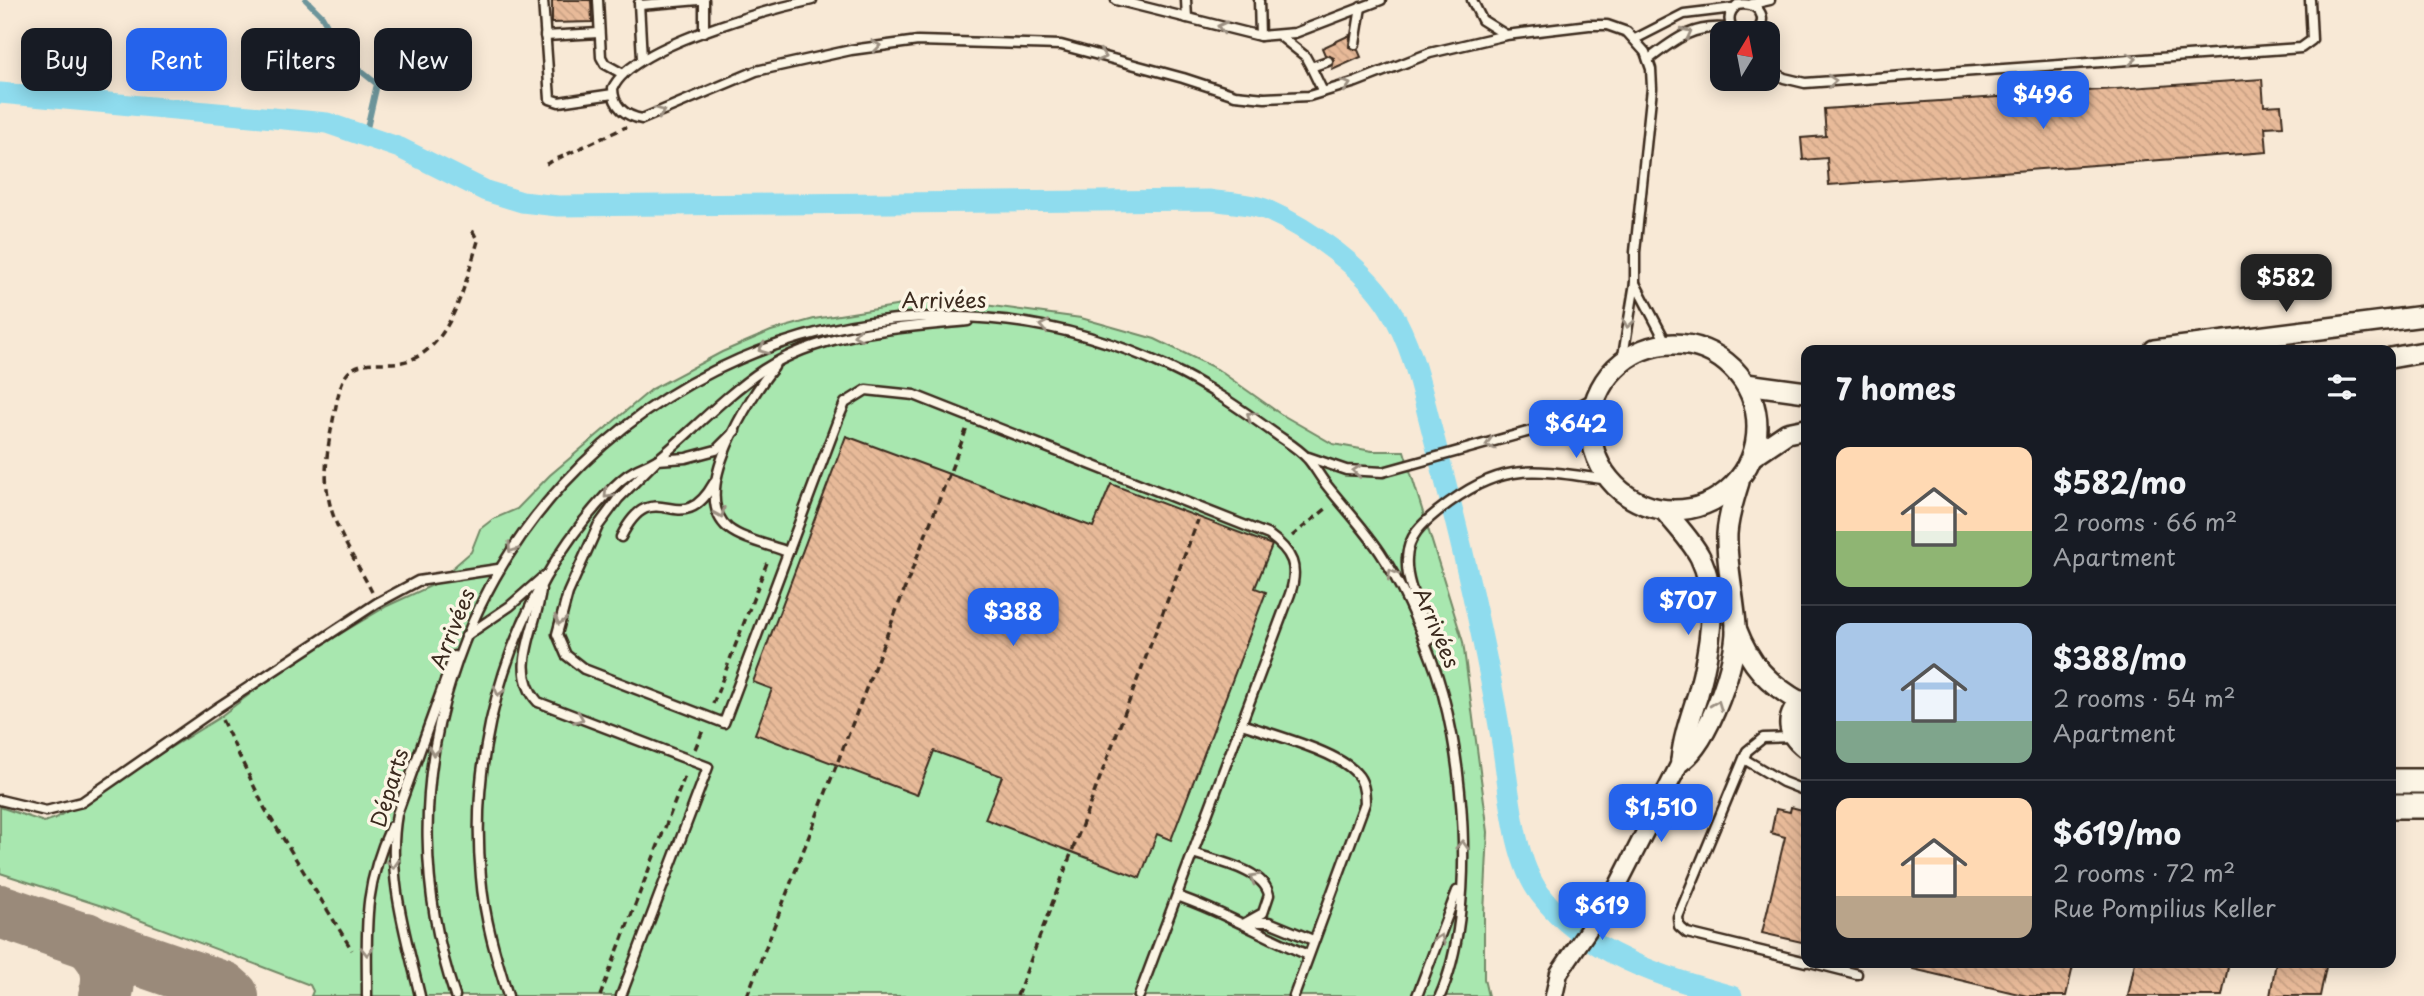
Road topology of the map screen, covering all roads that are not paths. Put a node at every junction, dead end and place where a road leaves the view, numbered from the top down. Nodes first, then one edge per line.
1 (543, 0) edge
2 (598, 0) edge
3 (701, 0) edge
4 (812, 0) edge
5 (1116, 0) edge
6 (1186, 0) edge
7 (1259, 0) edge
8 (1472, 0) edge
9 (1770, 0) edge
10 (2310, 0) edge
11 (1375, 1) edge
12 (639, 3) edge
13 (1751, 4) junction
14 (776, 5) edge
15 (1361, 7) junction
16 (1734, 8) junction
17 (1187, 18) junction
18 (1731, 21) edge
19 (1762, 21) edge
20 (1710, 26) edge
21 (704, 32) junction
22 (599, 33) junction
23 (1506, 35) junction
24 (545, 36) junction
25 (1260, 36) junction
26 (1280, 36) junction
27 (1635, 38) junction
28 (1355, 44) dead end
29 (642, 58) junction
30 (1648, 60) junction
31 (1328, 61) dead end
32 (1311, 67) junction
33 (623, 74) junction
34 (1780, 76) edge
35 (1322, 92) junction
36 (613, 94) junction
37 (1635, 283) junction
38 (2424, 316) edge
39 (998, 319) junction
40 (1667, 344) junction
41 (2194, 345) edge
42 (2424, 352) edge
43 (2396, 357) edge
44 (1622, 362) junction
45 (776, 364) junction
46 (1746, 384) junction
47 (1801, 391) edge
48 (1597, 396) junction
49 (1801, 430) edge
50 (734, 431) junction
51 (1306, 456) junction
52 (1753, 456) junction
53 (657, 460) junction
54 (1609, 480) junction
55 (1739, 481) junction
56 (714, 483) junction
57 (1664, 510) junction
58 (621, 537) dead end
59 (788, 552) junction
60 (498, 569) junction
61 (548, 572) junction
62 (541, 587) junction
63 (1737, 628) junction
64 (464, 638) junction
65 (1440, 680) junction
66 (1801, 702) edge
67 (1801, 708) edge
68 (1242, 724) junction
69 (1801, 740) edge
70 (1801, 743) edge
71 (1744, 759) junction
72 (1681, 761) junction
73 (2396, 781) edge
74 (2424, 781) edge
75 (1801, 789) edge
76 (0, 800) edge
77 (2396, 806) edge
78 (2424, 806) edge
79 (397, 814) junction
80 (1193, 853) junction
81 (1461, 880) junction
82 (1177, 896) junction
83 (1245, 923) junction
84 (1313, 940) junction
85 (1308, 955) junction
86 (1801, 960) edge
87 (1832, 968) edge
88 (1857, 974) dead end
89 (367, 996) edge
90 (418, 996) edge
91 (456, 996) edge
92 (508, 996) edge
93 (621, 996) edge
94 (1139, 996) edge
95 (1294, 996) edge
96 (1417, 996) edge
97 (1441, 996) edge
98 (1554, 996) edge

1 - 24 lane
2 - 22 lane
3 - 12 lane
3 - 21 lane
4 - 14 lane
5 - 17 lane
6 - 17 lane
7 - 25 lane
8 - 23 lane
9 - 13 lane
34 -> 10 lane
11 - 15 lane
12 - 29 lane
13 - 16 lane
13 - 19 lane
14 - 21 lane
15 - 26 lane
15 - 28 lane
16 - 18 lane
16 - 27 lane
25 -> 17 lane
30 -> 20 lane
21 - 29 lane
22 - 24 lane
22 - 33 lane
23 - 27 lane
35 -> 23 lane
24 - 36 lane
25 - 26 lane
26 - 32 lane
27 - 30 lane
29 - 33 lane
30 - 37 lane
31 - 32 lane
32 - 35 lane
33 - 36 lane
36 -> 35 lane
37 - 40 lane
37 -> 44 lane
38 - 41 street
39 -> 45 lane
51 -> 39 lane, Arrivées
39 -> 60 lane, Arrivées
40 - 44 street
40 - 46 street
42 - 43 street
44 - 48 street
45 - 50 lane
45 - 53 lane
46 - 47 street
46 - 52 street
48 -> 51 lane
48 - 54 street
49 - 52 street
50 - 53 lane
50 - 56 lane
65 -> 51 lane, Arrivées
52 - 55 street
53 -> 59 lane
53 -> 61 lane
54 - 57 street
54 - 65 lane
55 - 57 street
55 - 63 street
56 - 58 lane
56 -> 59 lane
57 - 72 street
59 - 68 lane
60 - 64 lane, Arrivées
60 - 76 lane
61 - 62 lane
61 - 64 lane
62 -> 92 lane
62 -> 93 lane
63 - 66 street
72 -> 63 street
64 - 79 lane, Départs
64 -> 91 lane, Arrivées
81 -> 65 lane, Arrivées
67 - 69 main road
68 - 80 lane
68 - 84 lane
70 - 71 lane
71 - 75 lane
71 - 86 lane
72 - 98 street
73 - 74 main road
77 - 78 main road
79 -> 89 lane
79 -> 90 lane, Départs
80 - 82 lane
83 -> 80 lane
96 -> 81 lane
81 - 97 lane, Arrivées
82 - 83 lane
82 - 94 lane
83 - 84 lane
83 - 85 lane
84 - 85 lane
85 - 95 lane
87 - 88 lane

